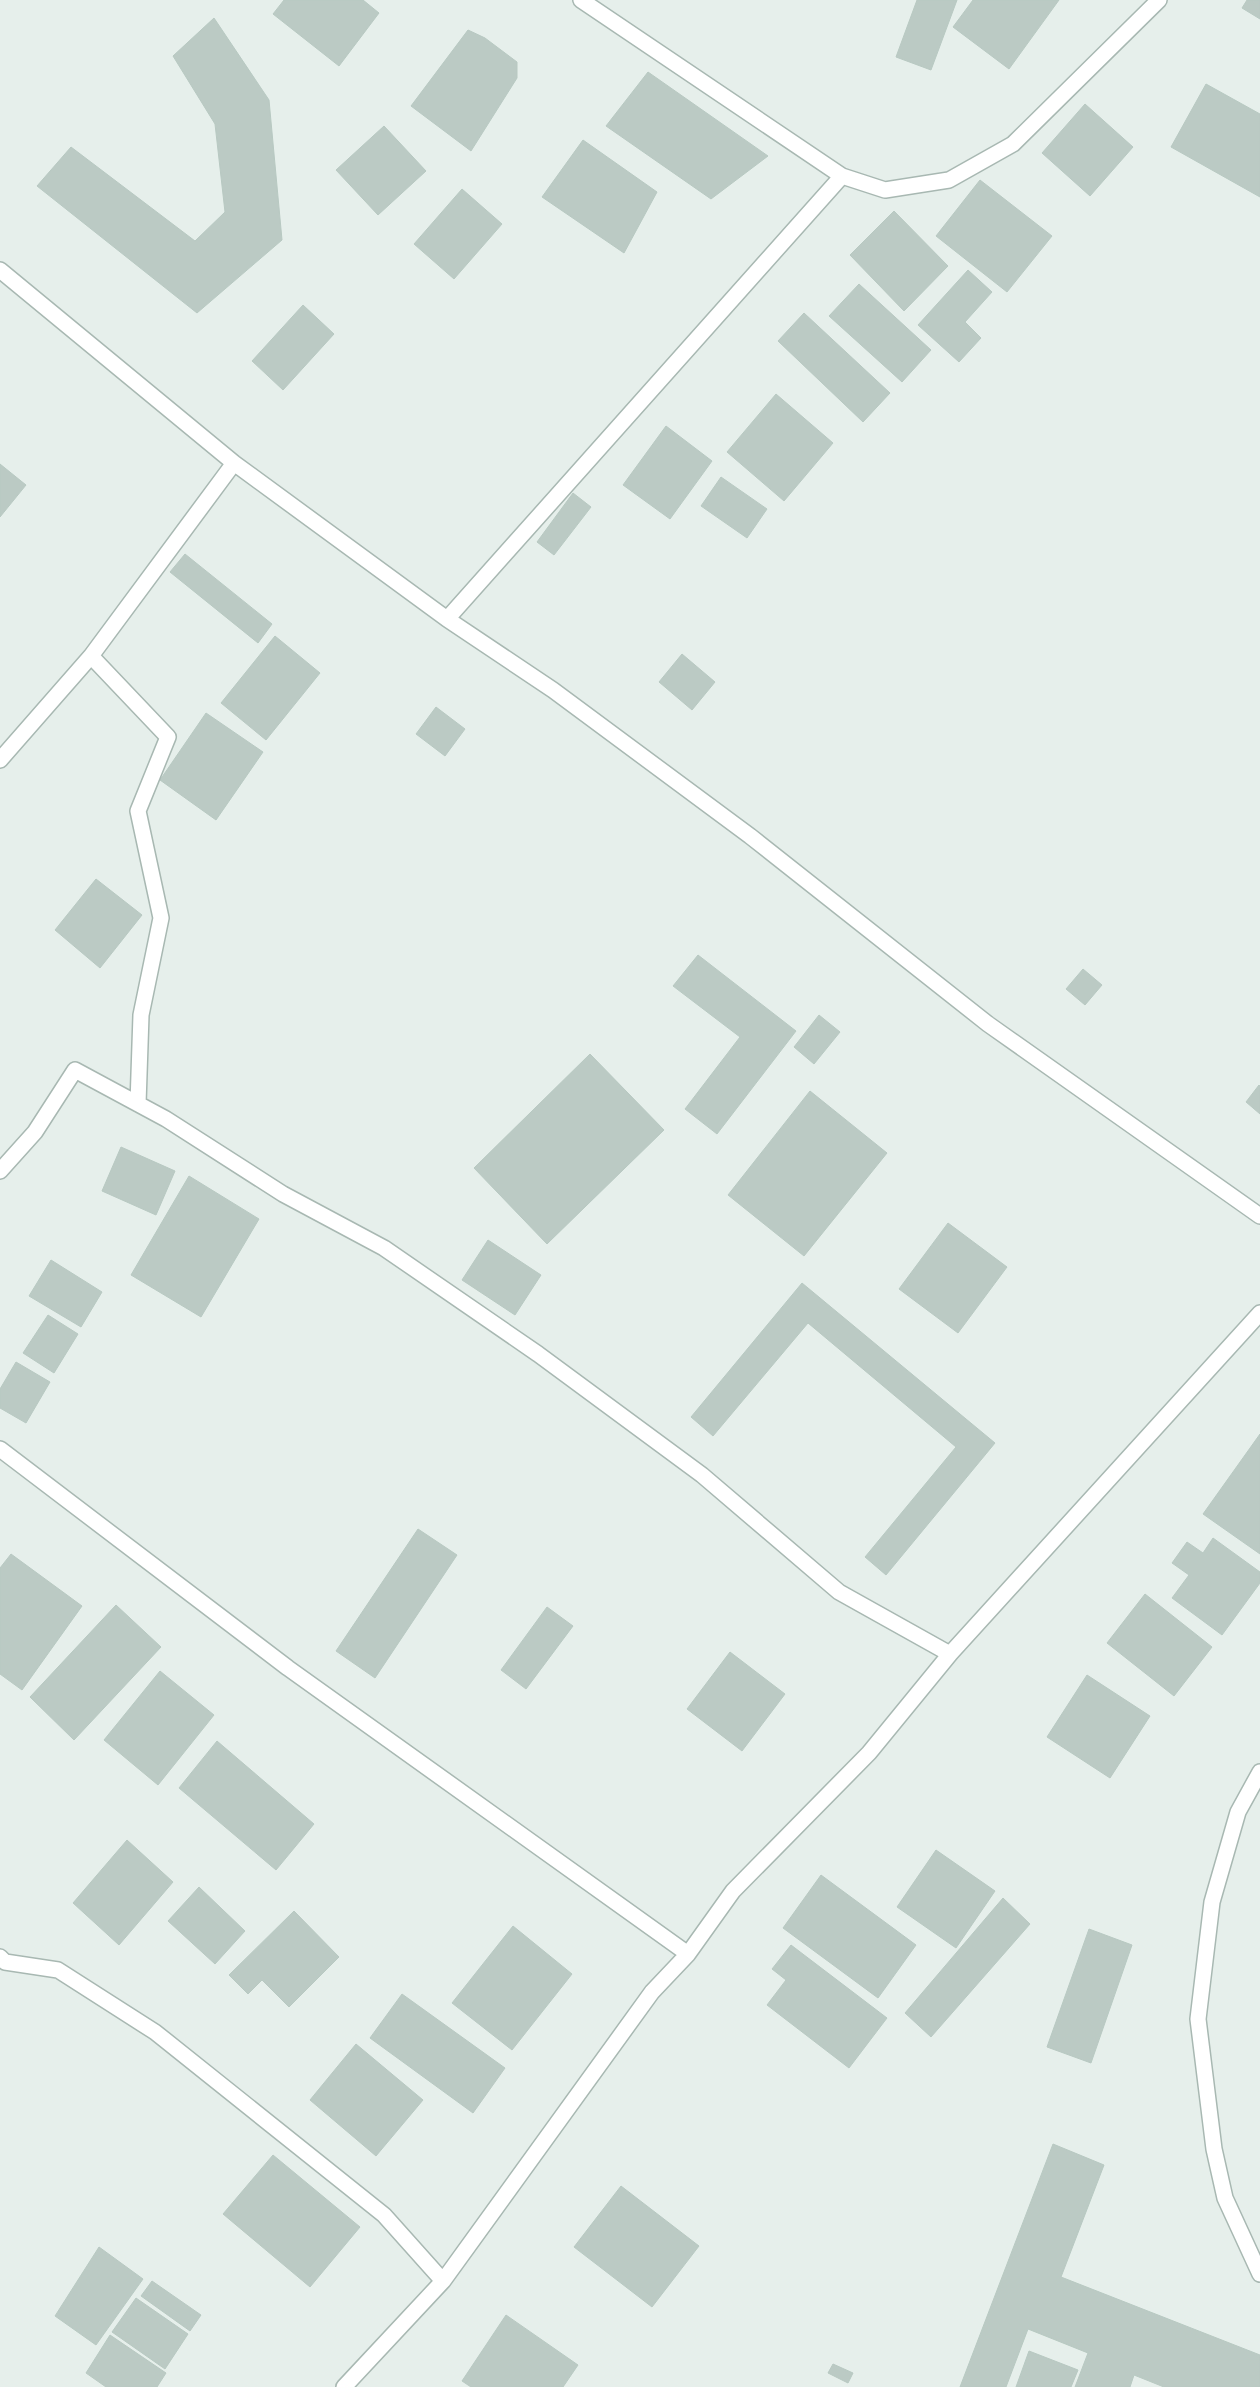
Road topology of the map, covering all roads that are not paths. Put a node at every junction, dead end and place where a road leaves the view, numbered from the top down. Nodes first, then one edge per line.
1 (581, 0) edge
2 (1159, 0) edge
3 (842, 176) junction
4 (0, 270) edge
5 (234, 463) junction
6 (447, 619) junction
7 (91, 656) junction
8 (0, 760) edge
9 (138, 1104) junction
10 (0, 1171) edge
11 (1260, 1216) edge
12 (1260, 1313) edge
13 (0, 1449) edge
14 (950, 1654) junction
15 (1260, 1772) edge
16 (688, 1954) junction
17 (0, 1957) edge
18 (1260, 2274) edge
19 (443, 2281) junction
20 (344, 2387) edge

1 - 3 street
2 - 3 street
3 - 6 street
4 - 5 street
5 - 6 street
5 - 7 street
6 - 11 street
7 - 8 street
7 - 9 street
9 - 10 street
9 - 14 street
12 - 14 street
13 - 16 street
14 - 16 street
15 - 18 street
16 - 19 street
17 - 19 street
19 - 20 street

